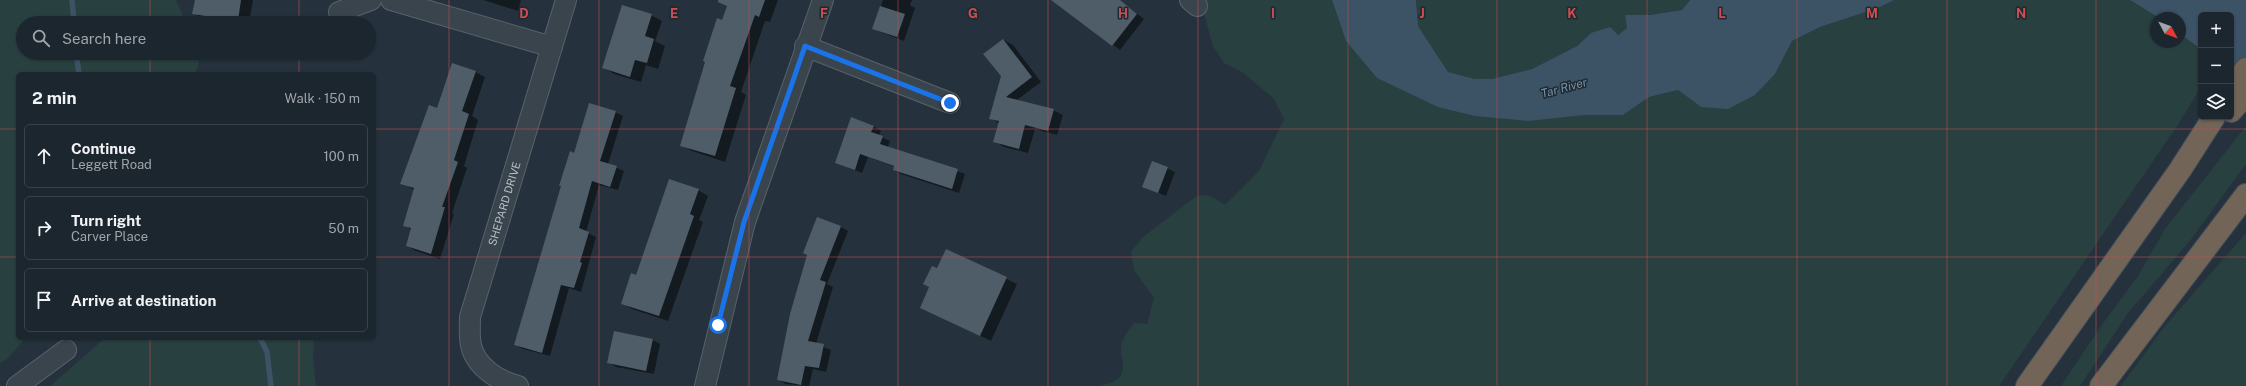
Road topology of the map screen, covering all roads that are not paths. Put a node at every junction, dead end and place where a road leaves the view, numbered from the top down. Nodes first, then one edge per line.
1 (371, 0) edge
2 (391, 0) edge
3 (566, 0) edge
4 (823, 0) edge
5 (338, 12) dead end
6 (805, 46) junction
7 (552, 47) junction
8 (2246, 69) edge
9 (2234, 87) edge
10 (2246, 94) edge
11 (950, 103) dead end
12 (2234, 108) edge
13 (2212, 120) edge
14 (2223, 120) edge
15 (2180, 170) junction
16 (2246, 195) edge
17 (66, 350) dead end
18 (17, 386) edge
19 (518, 386) edge
20 (705, 386) edge
21 (2027, 386) edge
22 (2101, 386) edge

1 - 5 street
2 - 7 street
3 - 7 street, SHEPARD DRIVE
4 - 6 street
6 - 11 street
6 - 20 street
7 - 19 street, SHEPARD DRIVE
8 - 9 highway
10 - 12 highway
13 - 15 highway
14 - 15 highway
15 - 21 highway
16 - 22 highway
17 - 18 street

